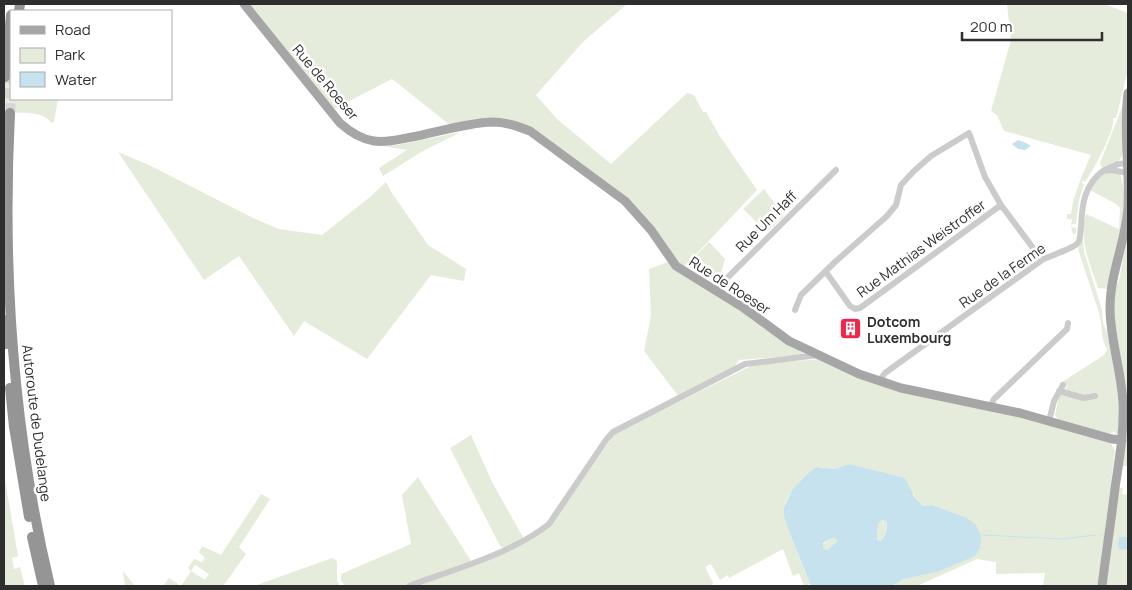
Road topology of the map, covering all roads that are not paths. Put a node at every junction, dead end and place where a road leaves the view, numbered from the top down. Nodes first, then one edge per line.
1 (244, 4) edge
2 (10, 25) edge
3 (5, 77) dead end
4 (1128, 93) edge
5 (10, 113) tunnel mouth
6 (1128, 163) edge
7 (836, 170) dead end
8 (1103, 171) junction
9 (1128, 173) edge
10 (1001, 205) junction
11 (1042, 260) junction
12 (826, 272) junction
13 (714, 291) junction
14 (794, 310) dead end
15 (4, 320) edge
16 (1068, 323) dead end
17 (818, 355) junction
18 (879, 381) junction
19 (1095, 396) dead end
20 (990, 407) junction
21 (1049, 421) junction
22 (1122, 440) junction
23 (43, 586) edge
24 (50, 586) edge
25 (409, 586) edge
26 (1102, 586) edge

1 - 13 main road, Rue de Roeser
2 - 3 highway
4 - 6 main road
5 - 24 highway, Autoroute de Dudelange
6 - 8 street
6 - 9 main road
7 - 13 street, Rue Um Haff
8 - 9 street
8 - 11 street, Rue de la Ferme
9 - 22 main road
10 - 11 street, Rue Mathias Weistroffer
10 - 12 street, Rue Mathias Weistroffer
10 - 12 street, Rue Mathias Weistroffer
11 - 18 street, Rue de la Ferme
12 - 14 street
13 - 17 main road, Rue de Roeser
15 - 23 highway, Autoroute de Dudelange
16 - 20 street
17 - 18 main road, Rue de Roeser
17 - 25 street
18 - 20 main road, Rue de Roeser
19 - 21 street
20 - 21 main road, Rue de Roeser
21 - 22 main road, Rue de Roeser
22 - 26 main road

